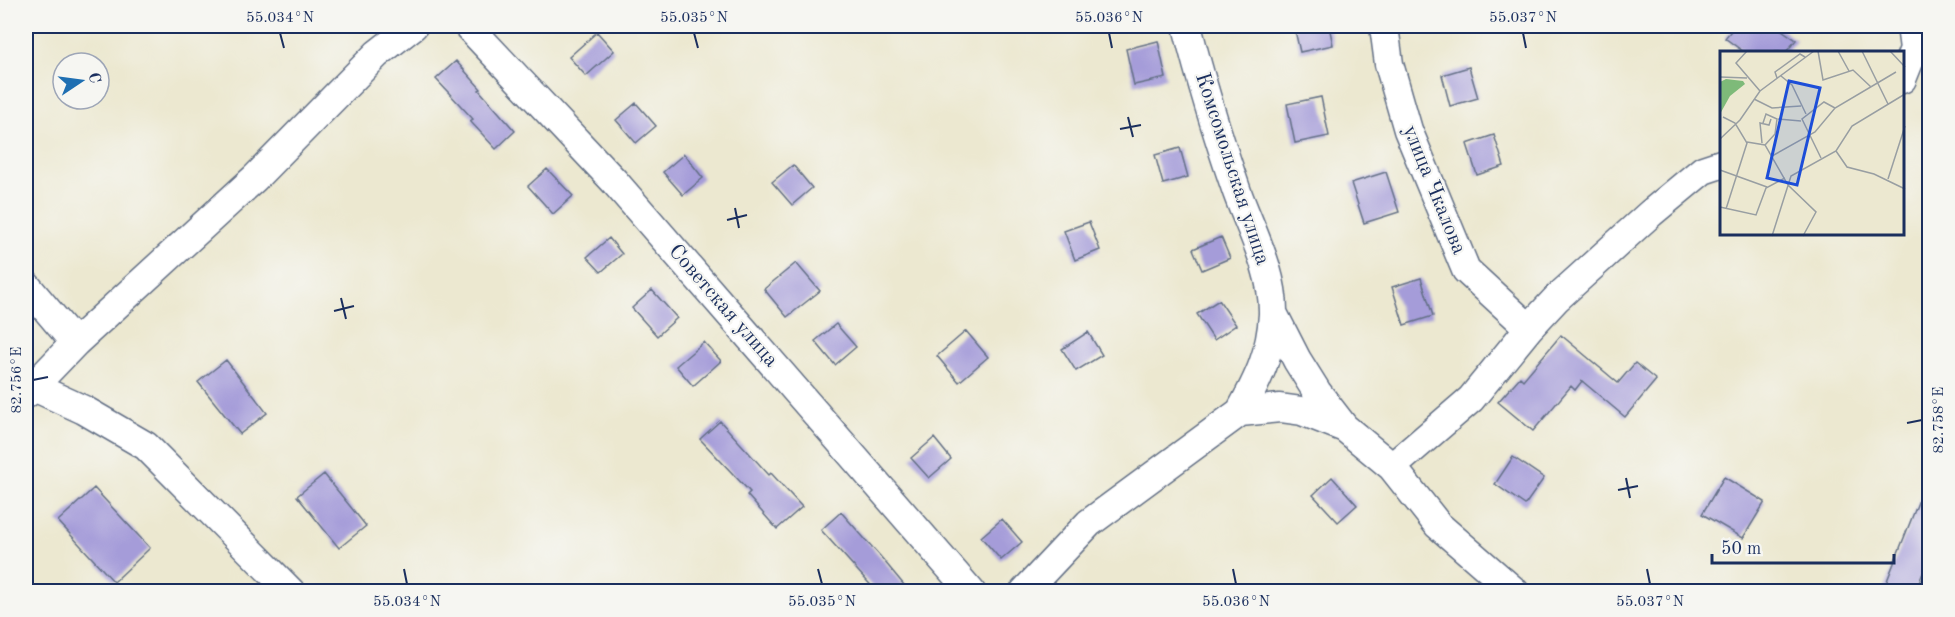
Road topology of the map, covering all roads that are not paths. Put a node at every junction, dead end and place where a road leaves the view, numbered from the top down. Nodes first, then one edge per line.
1 (413, 26) edge
2 (468, 26) edge
3 (1187, 26) edge
4 (1384, 26) edge
5 (1911, 26) edge
6 (1904, 74) edge
7 (1720, 164) edge
8 (26, 285) edge
9 (1273, 313) junction
10 (1529, 328) junction
11 (75, 343) junction
12 (28, 389) edge
13 (1240, 412) junction
14 (1345, 428) junction
15 (1392, 467) junction
16 (291, 591) edge
17 (971, 591) edge
18 (1024, 591) edge
19 (1515, 591) edge

1 - 11 street
2 - 17 street, Советская улица
3 - 9 street, Комсомольская улица
4 - 10 street, улица Чкалова
5 - 6 street
7 - 10 street
8 - 11 street
9 - 13 street, Комсомольская улица
9 - 14 street, Комсомольская улица
10 - 15 street
11 - 12 street
12 - 16 street
13 - 14 street, Комсомольская улица
13 - 18 street, Комсомольская улица
14 - 15 street, Комсомольская улица
15 - 19 street, Комсомольская улица

